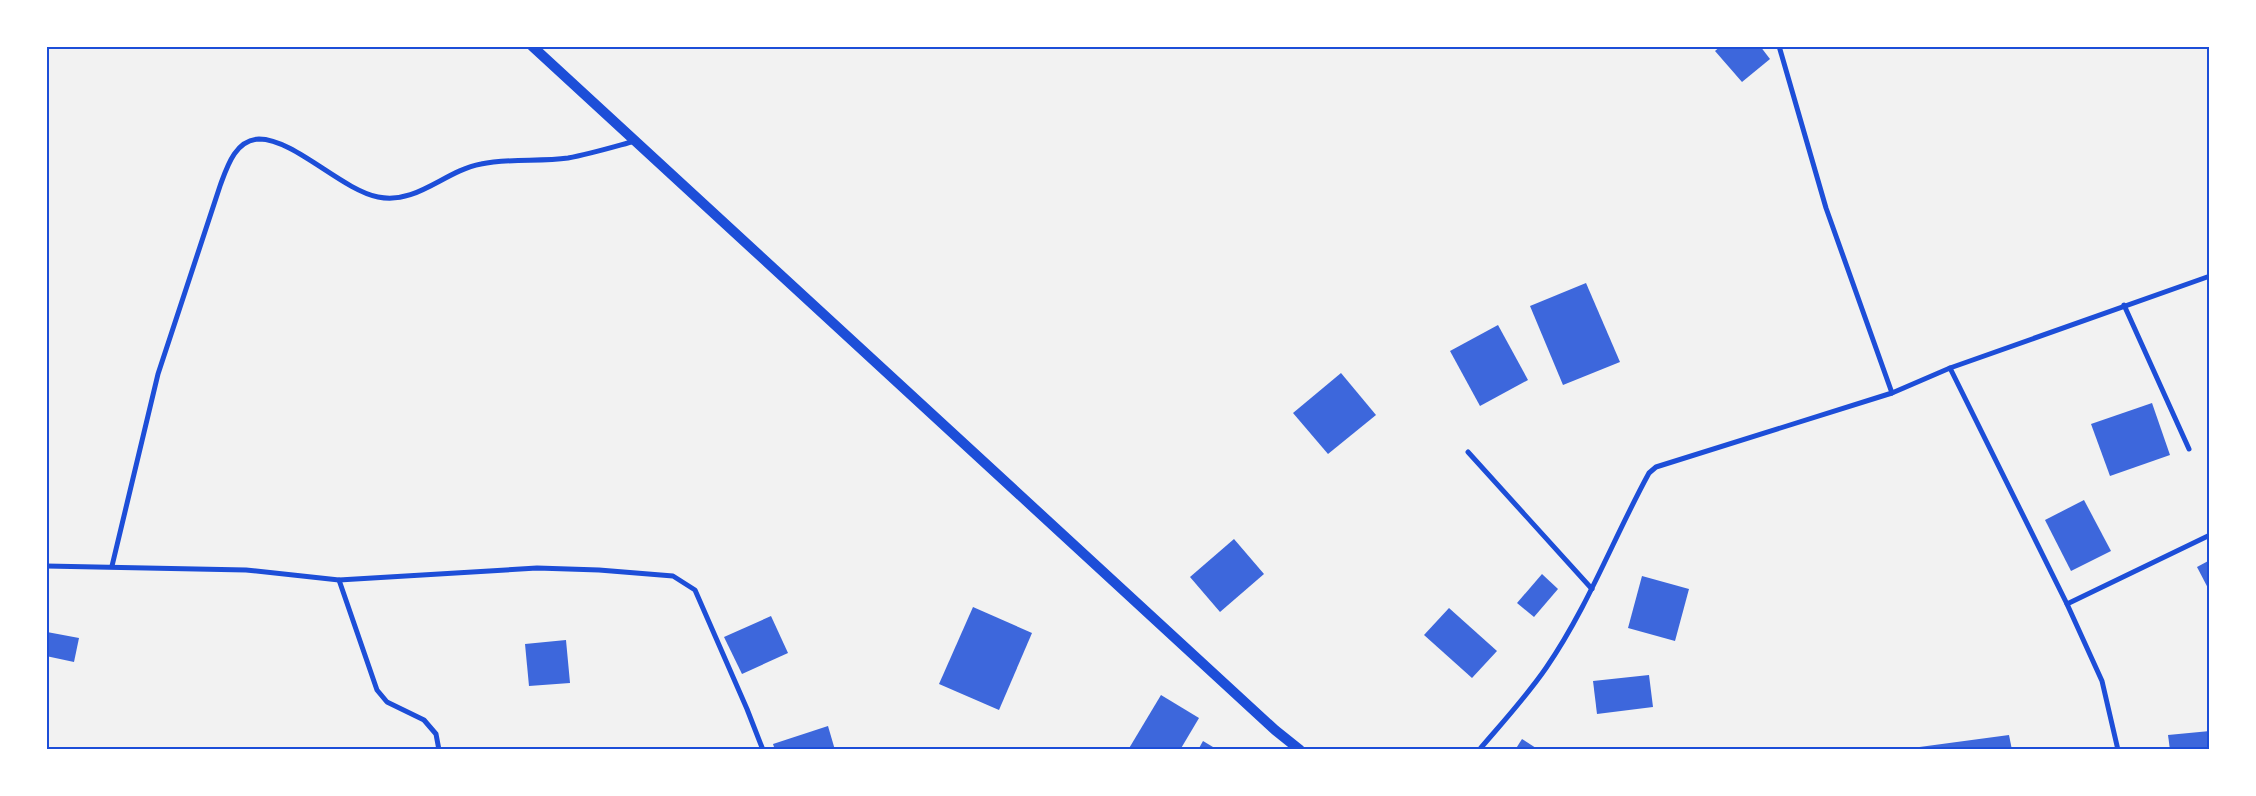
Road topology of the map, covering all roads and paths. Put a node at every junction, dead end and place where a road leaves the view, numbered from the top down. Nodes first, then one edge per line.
1 (532, 46) edge
2 (1779, 46) edge
3 (635, 141) junction
4 (2210, 276) edge
5 (2124, 305) junction
6 (1950, 368) junction
7 (1892, 393) junction
8 (2189, 449) dead end
9 (1468, 452) dead end
10 (2210, 535) edge
11 (46, 566) edge
12 (112, 566) junction
13 (339, 580) junction
14 (1592, 589) junction
15 (2067, 604) junction
16 (439, 750) edge
17 (763, 750) edge
18 (1300, 750) edge
19 (1479, 750) edge
20 (2118, 750) edge

1 - 3 main road
2 - 7 street
3 - 12 street
3 - 18 main road
4 - 5 street
5 - 6 street
5 - 8 street
6 - 7 street
6 - 15 street
7 - 14 street
9 - 14 street
10 - 15 street
11 - 12 street
12 - 13 street
13 - 16 street
13 - 17 street
14 - 19 street
15 - 20 street

